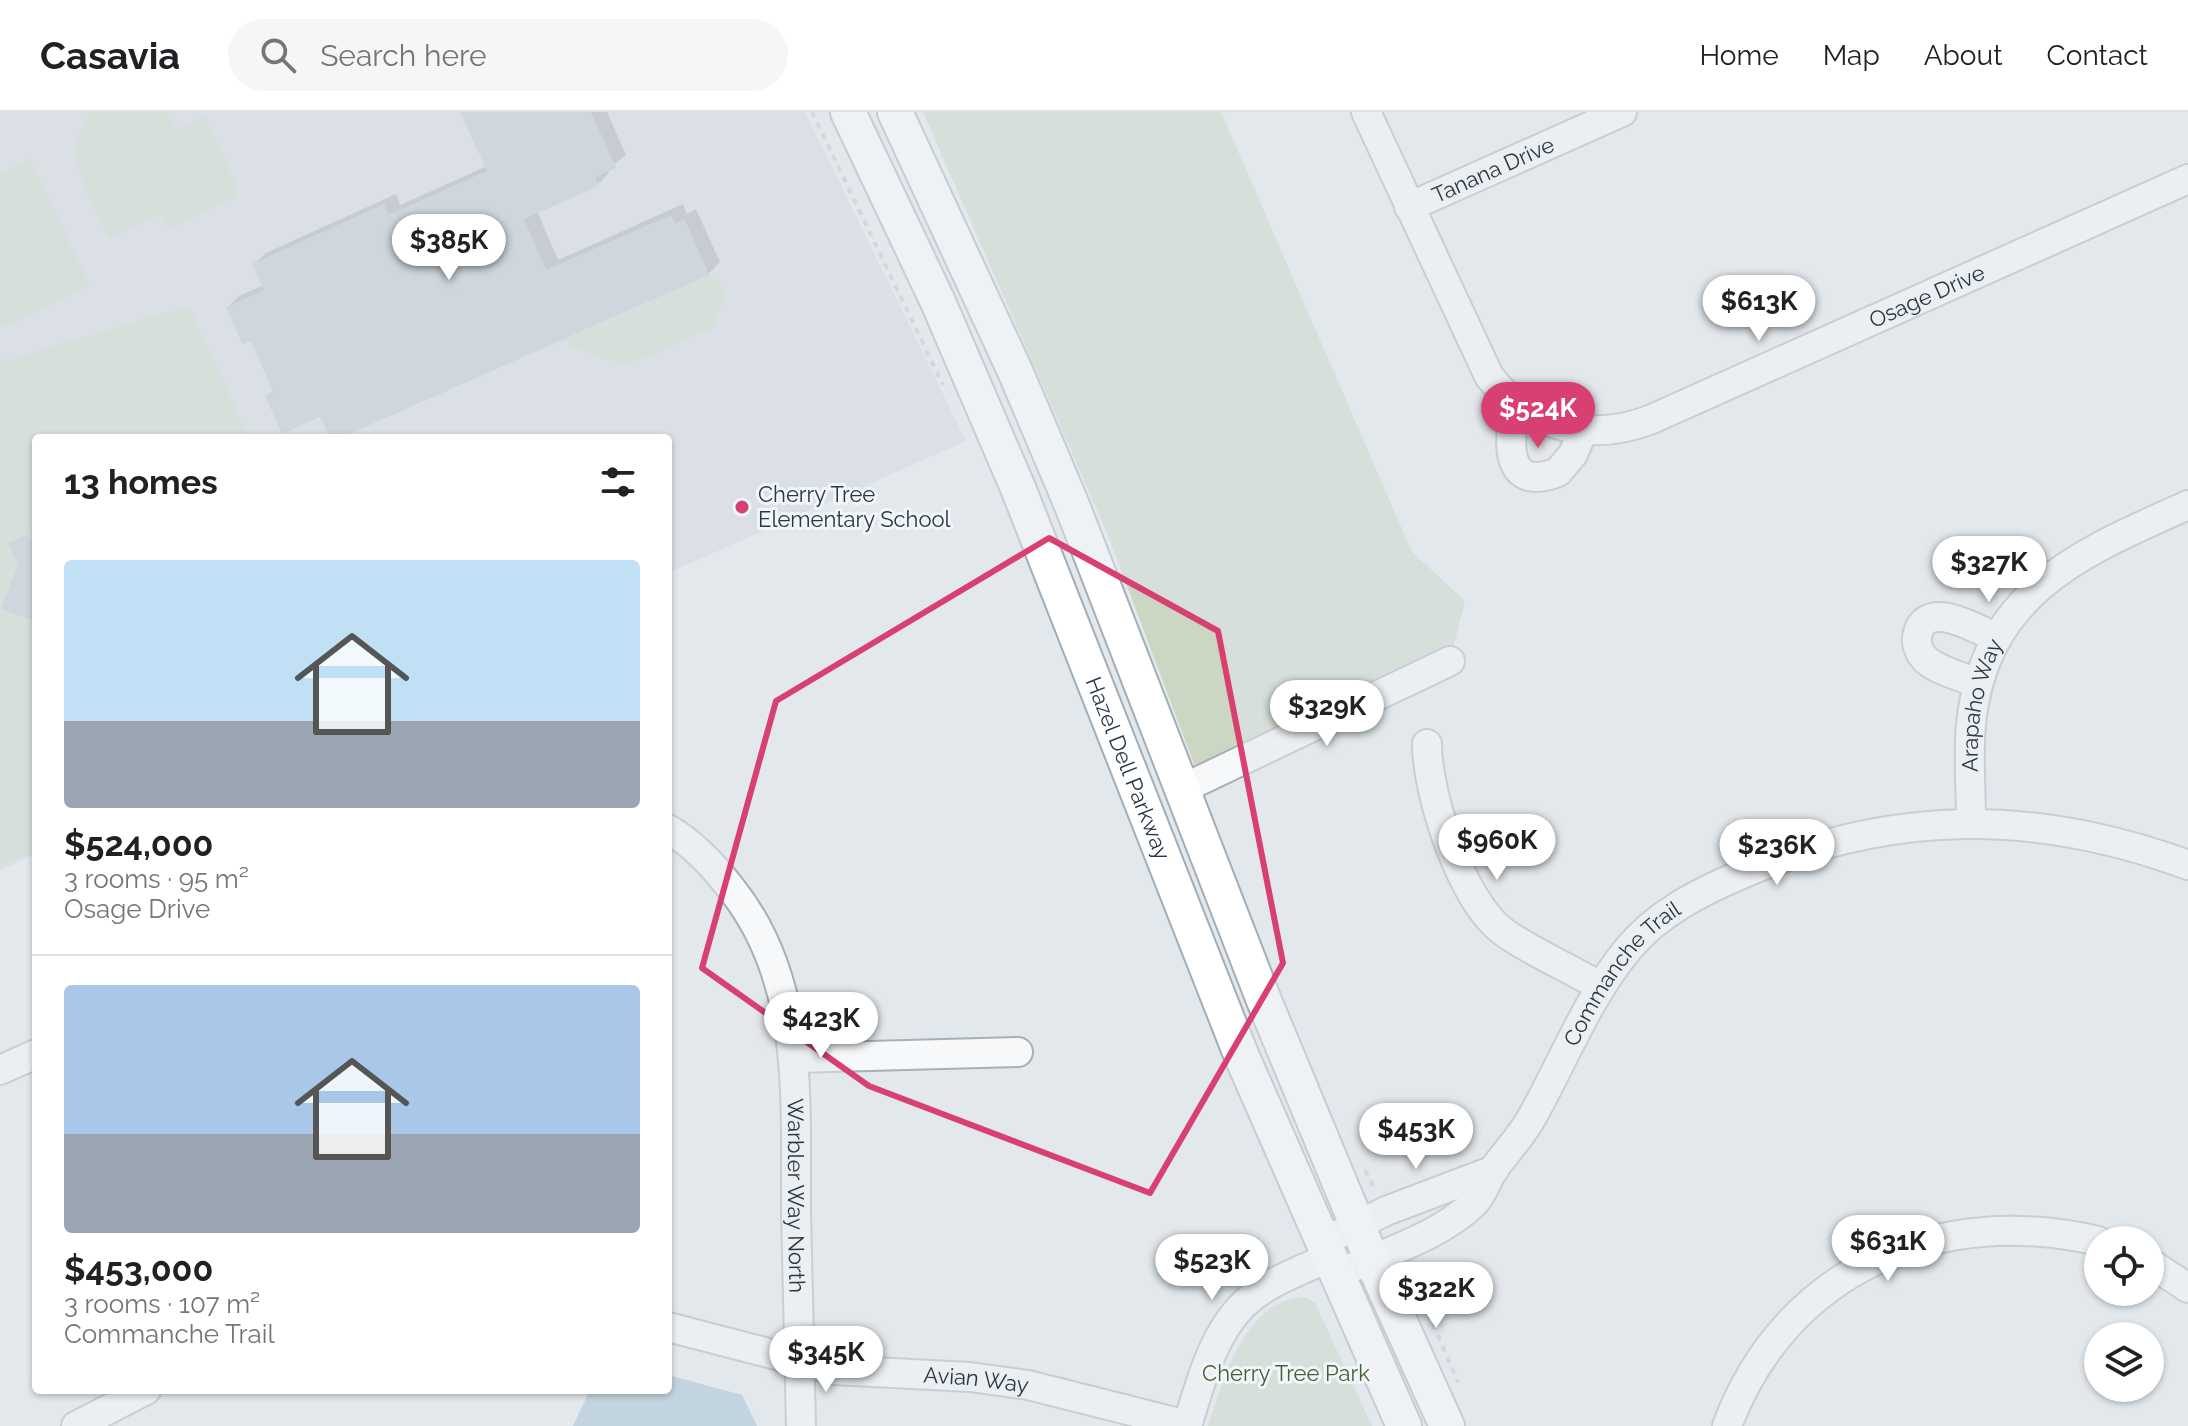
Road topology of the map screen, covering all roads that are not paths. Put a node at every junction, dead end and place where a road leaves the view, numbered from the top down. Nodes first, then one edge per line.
1 (848, 112) edge
2 (895, 112) edge
3 (1366, 112) edge
4 (1622, 112) edge
5 (2188, 179) edge
6 (1409, 207) junction
7 (1517, 406) junction
8 (1583, 431) junction
9 (2188, 505) edge
10 (1997, 638) junction
11 (1450, 661) dead end
12 (1978, 683) junction
13 (1427, 744) dead end
14 (1182, 789) junction
15 (1971, 822) junction
16 (672, 833) edge
17 (2188, 865) edge
18 (1601, 987) junction
19 (1018, 1052) dead end
20 (32, 1056) edge
21 (795, 1058) junction
22 (0, 1070) edge
23 (1494, 1170) junction
24 (1359, 1225) junction
25 (2084, 1238) edge
26 (1330, 1258) junction
27 (1371, 1258) junction
28 (2164, 1272) edge
29 (2188, 1288) edge
30 (672, 1328) edge
31 (800, 1363) junction
32 (138, 1394) edge
33 (76, 1426) edge
34 (801, 1426) edge
35 (1187, 1426) edge
36 (1404, 1426) edge
37 (1447, 1426) edge
38 (1727, 1426) edge

1 - 26 main road, Hazel Dell Parkway
2 - 14 main road, Hazel Dell Parkway
3 - 6 street, Osage Drive
4 - 6 street, Tanana Drive
5 - 8 street, Osage Drive
6 - 7 street, Osage Drive
7 - 8 street, Osage Drive
7 - 8 street
9 - 10 street, Arapaho Way
10 - 12 street, Arapaho Way
10 - 12 street
11 - 14 street
12 - 15 street, Arapaho Way
13 - 18 street
14 - 24 main road, Hazel Dell Parkway
15 - 17 street, Commanche Trail
15 - 18 street, Commanche Trail
16 - 21 street, Warbler Way North
18 - 23 street, Commanche Trail
19 - 21 street
20 - 22 street
21 - 31 street, Warbler Way North
23 - 24 street
23 - 27 street, Commanche Trail
24 - 26 street
24 - 27 main road, Hazel Dell Parkway
25 - 38 street
26 - 27 street, Commanche Trail
26 - 35 street
26 - 36 main road, Hazel Dell Parkway
27 - 37 main road, Hazel Dell Parkway
28 - 29 street
30 - 31 street, Avian Way
31 - 34 street, Warbler Way North
31 - 35 street, Avian Way
32 - 33 street

